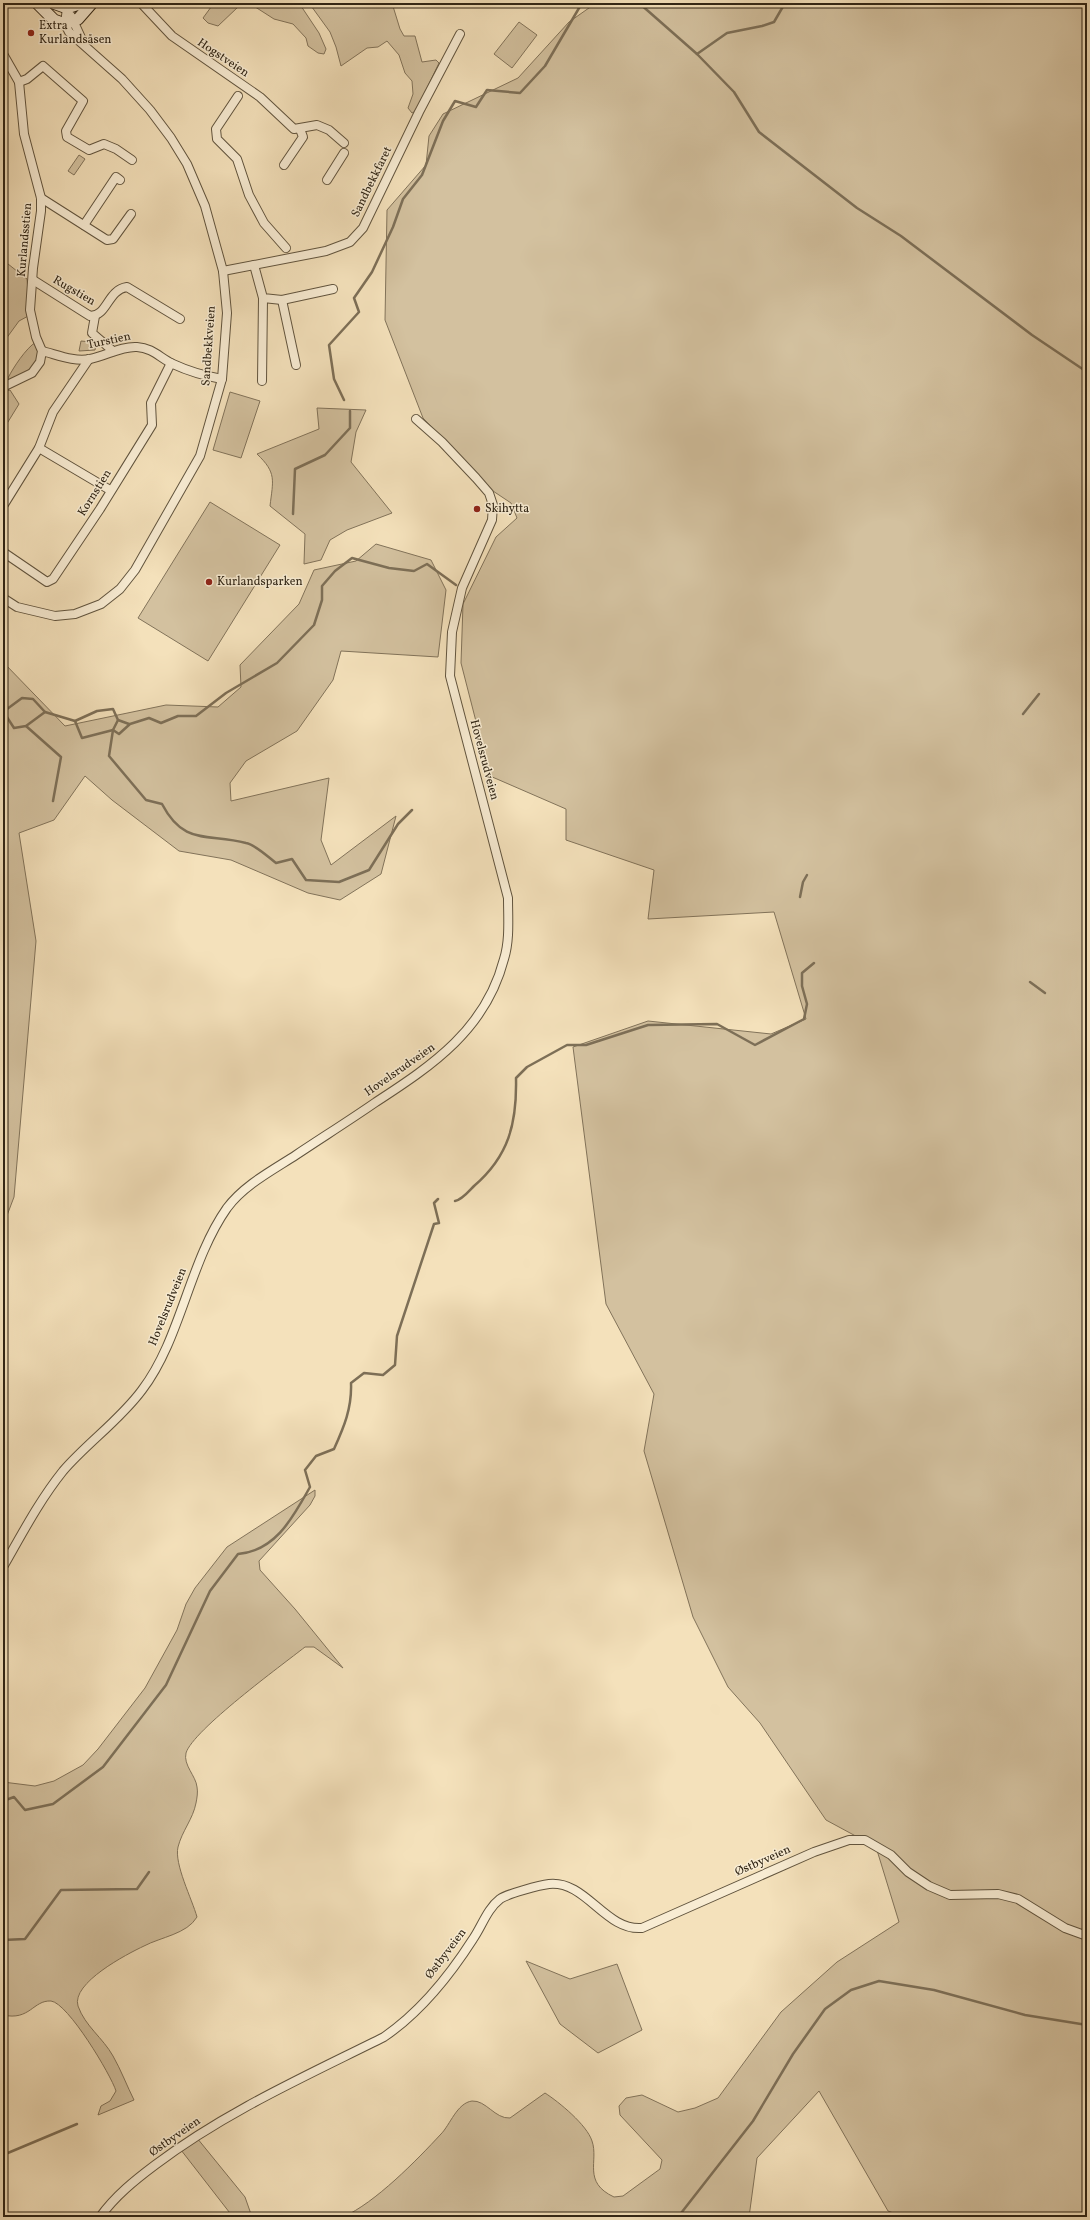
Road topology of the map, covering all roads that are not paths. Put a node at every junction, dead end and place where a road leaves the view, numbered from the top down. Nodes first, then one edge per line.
1 (6, 3) edge
2 (37, 3) edge
3 (53, 3) edge
4 (82, 3) edge
5 (92, 3) edge
6 (141, 3) edge
7 (3, 5) edge
8 (67, 8) junction
9 (70, 23) junction
10 (460, 34) dead end
11 (3, 54) edge
12 (19, 82) junction
13 (238, 96) dead end
14 (297, 129) junction
15 (344, 143) dead end
16 (344, 153) dead end
17 (132, 160) dead end
18 (284, 165) dead end
19 (120, 180) dead end
20 (327, 180) dead end
21 (40, 198) junction
22 (131, 214) dead end
23 (84, 225) junction
24 (286, 248) dead end
25 (254, 265) junction
26 (223, 271) junction
27 (33, 280) junction
28 (333, 289) dead end
29 (263, 298) junction
30 (282, 300) junction
31 (95, 316) junction
32 (180, 319) dead end
33 (42, 351) junction
34 (113, 351) junction
35 (89, 359) junction
36 (171, 364) junction
37 (296, 365) dead end
38 (222, 379) junction
39 (262, 380) dead end
40 (3, 388) edge
41 (416, 419) dead end
42 (39, 448) junction
43 (110, 490) junction
44 (3, 506) edge
45 (3, 552) edge
46 (3, 598) edge
47 (3, 1567) edge
48 (1087, 1936) edge
49 (100, 2217) edge

1 - 7 street
2 - 9 main road, Sandbekkveien
3 - 8 main road
4 - 8 main road
5 - 9 main road
6 - 14 street, Hogstveien
8 - 9 street, Sandbekkveien
9 - 26 street, Sandbekkveien
10 - 25 street, Sandbekkfaret
11 - 12 street, Kurlandsstien
12 - 17 street
12 - 21 street, Kurlandsstien
13 - 24 street
14 - 15 street
14 - 18 street
16 - 20 street
19 - 23 street
21 - 23 street
21 - 27 street, Kurlandsstien
22 - 23 street
25 - 26 street, Sandbekkfaret
25 - 29 street
26 - 38 street, Sandbekkveien
27 - 31 street, Rugstien
27 - 33 street, Kurlandsstien
28 - 30 street
29 - 30 street
29 - 39 street
30 - 37 street
31 - 32 street, Rugstien
31 - 34 street
33 - 35 street, Turstien
33 - 40 street
34 - 35 street, Turstien
34 - 36 street, Turstien
35 - 42 street
36 - 38 street, Turstien
36 - 43 street, Kornstien
38 - 46 street, Sandbekkveien
41 - 47 street, Hovelsrudveien
42 - 43 street
42 - 44 street
43 - 45 street, Kornstien
48 - 49 street, Østbyveien

